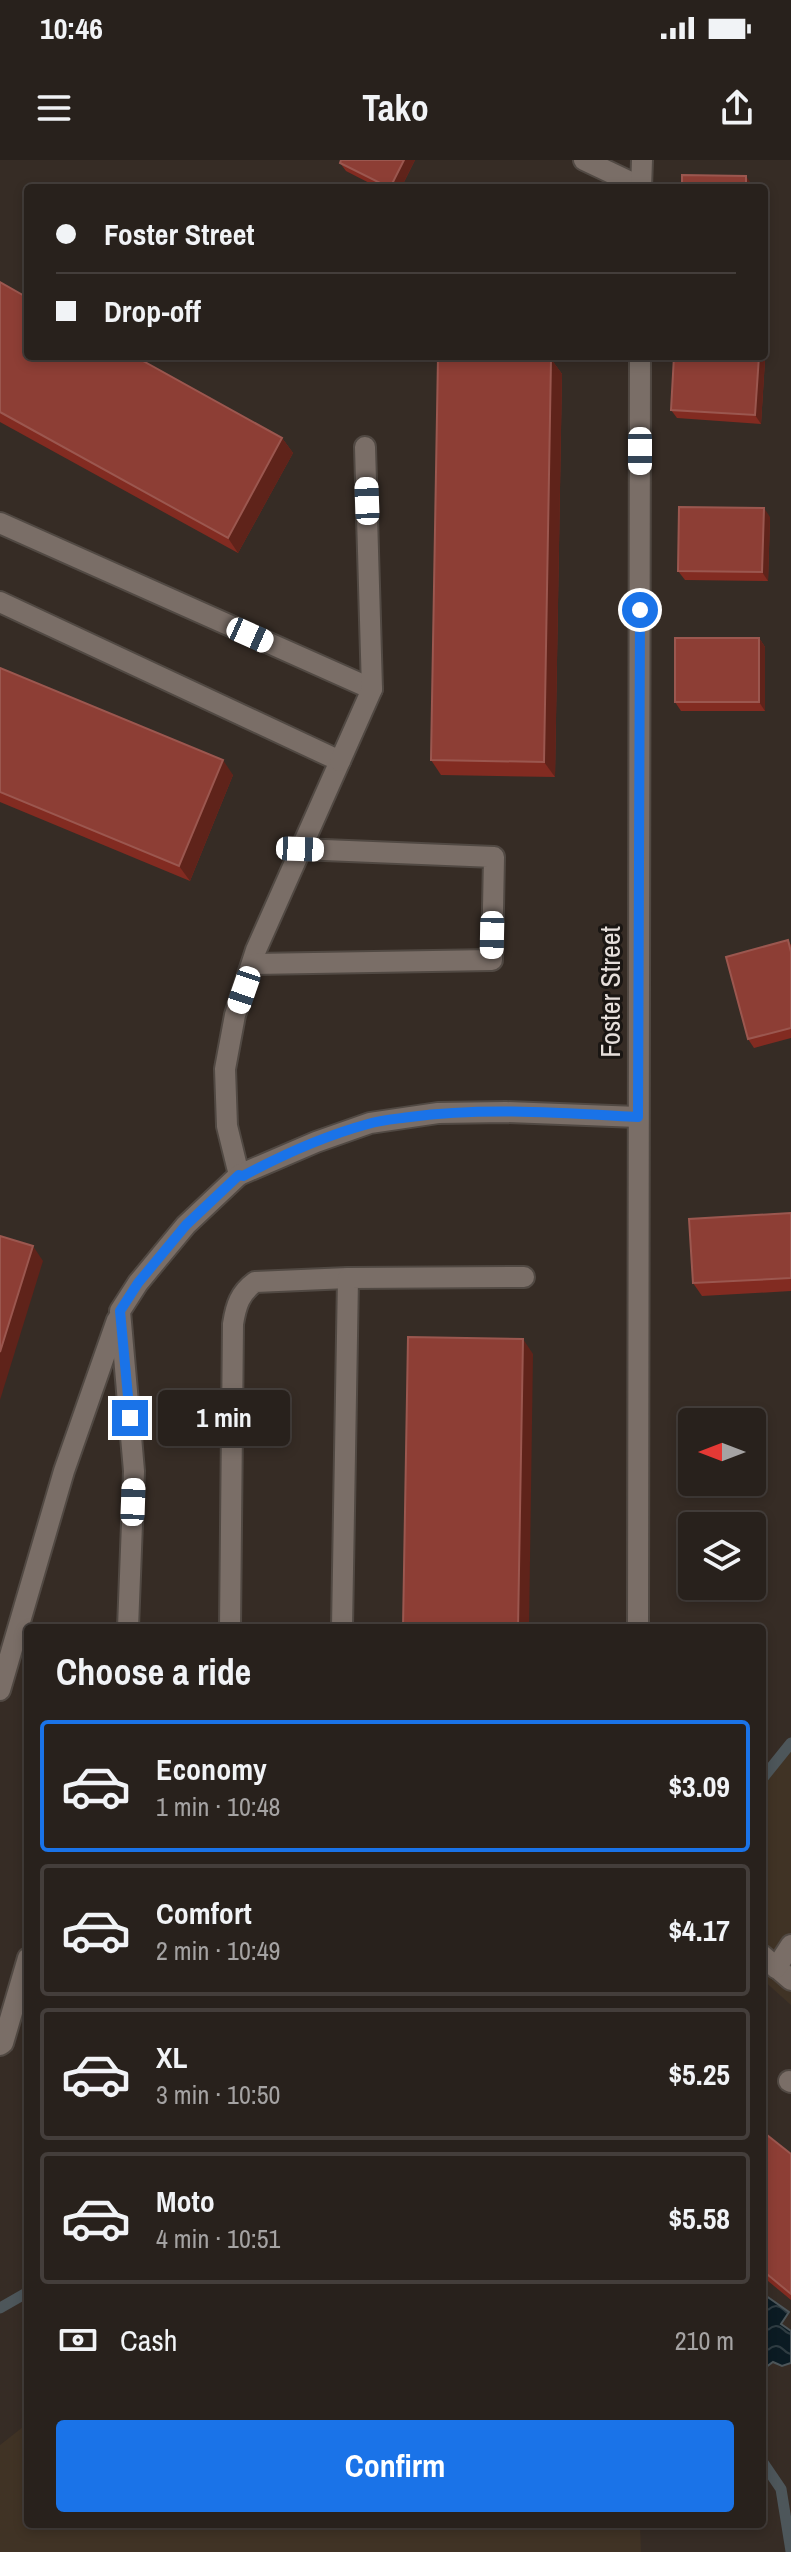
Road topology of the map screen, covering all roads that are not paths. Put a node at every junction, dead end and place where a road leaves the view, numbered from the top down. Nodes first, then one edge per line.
1 (584, 160) edge
2 (642, 160) edge
3 (635, 184) edge
4 (641, 184) edge
5 (640, 360) edge
6 (365, 447) dead end
7 (0, 523) edge
8 (0, 602) edge
9 (372, 689) junction
10 (340, 761) junction
11 (300, 849) junction
12 (253, 964) junction
13 (638, 1117) junction
14 (239, 1175) junction
15 (524, 1277) dead end
16 (348, 1278) junction
17 (120, 1311) junction
18 (128, 1624) edge
19 (230, 1624) edge
20 (342, 1624) edge
21 (638, 1624) edge
22 (0, 1690) edge
23 (791, 1945) edge
24 (776, 1968) edge
25 (24, 1972) edge
26 (0, 2045) edge

1 - 3 street
2 - 4 street
5 - 13 street, Foster Street
6 - 9 street
7 - 9 street
8 - 10 street
9 - 10 street
10 - 11 street
11 - 12 street
11 - 12 street
12 - 14 street
13 - 14 street
13 - 21 street, Foster Street
14 - 17 street
15 - 16 street
16 - 19 street
16 - 20 street
17 - 18 street
17 - 22 street
23 - 24 street
25 - 26 street

